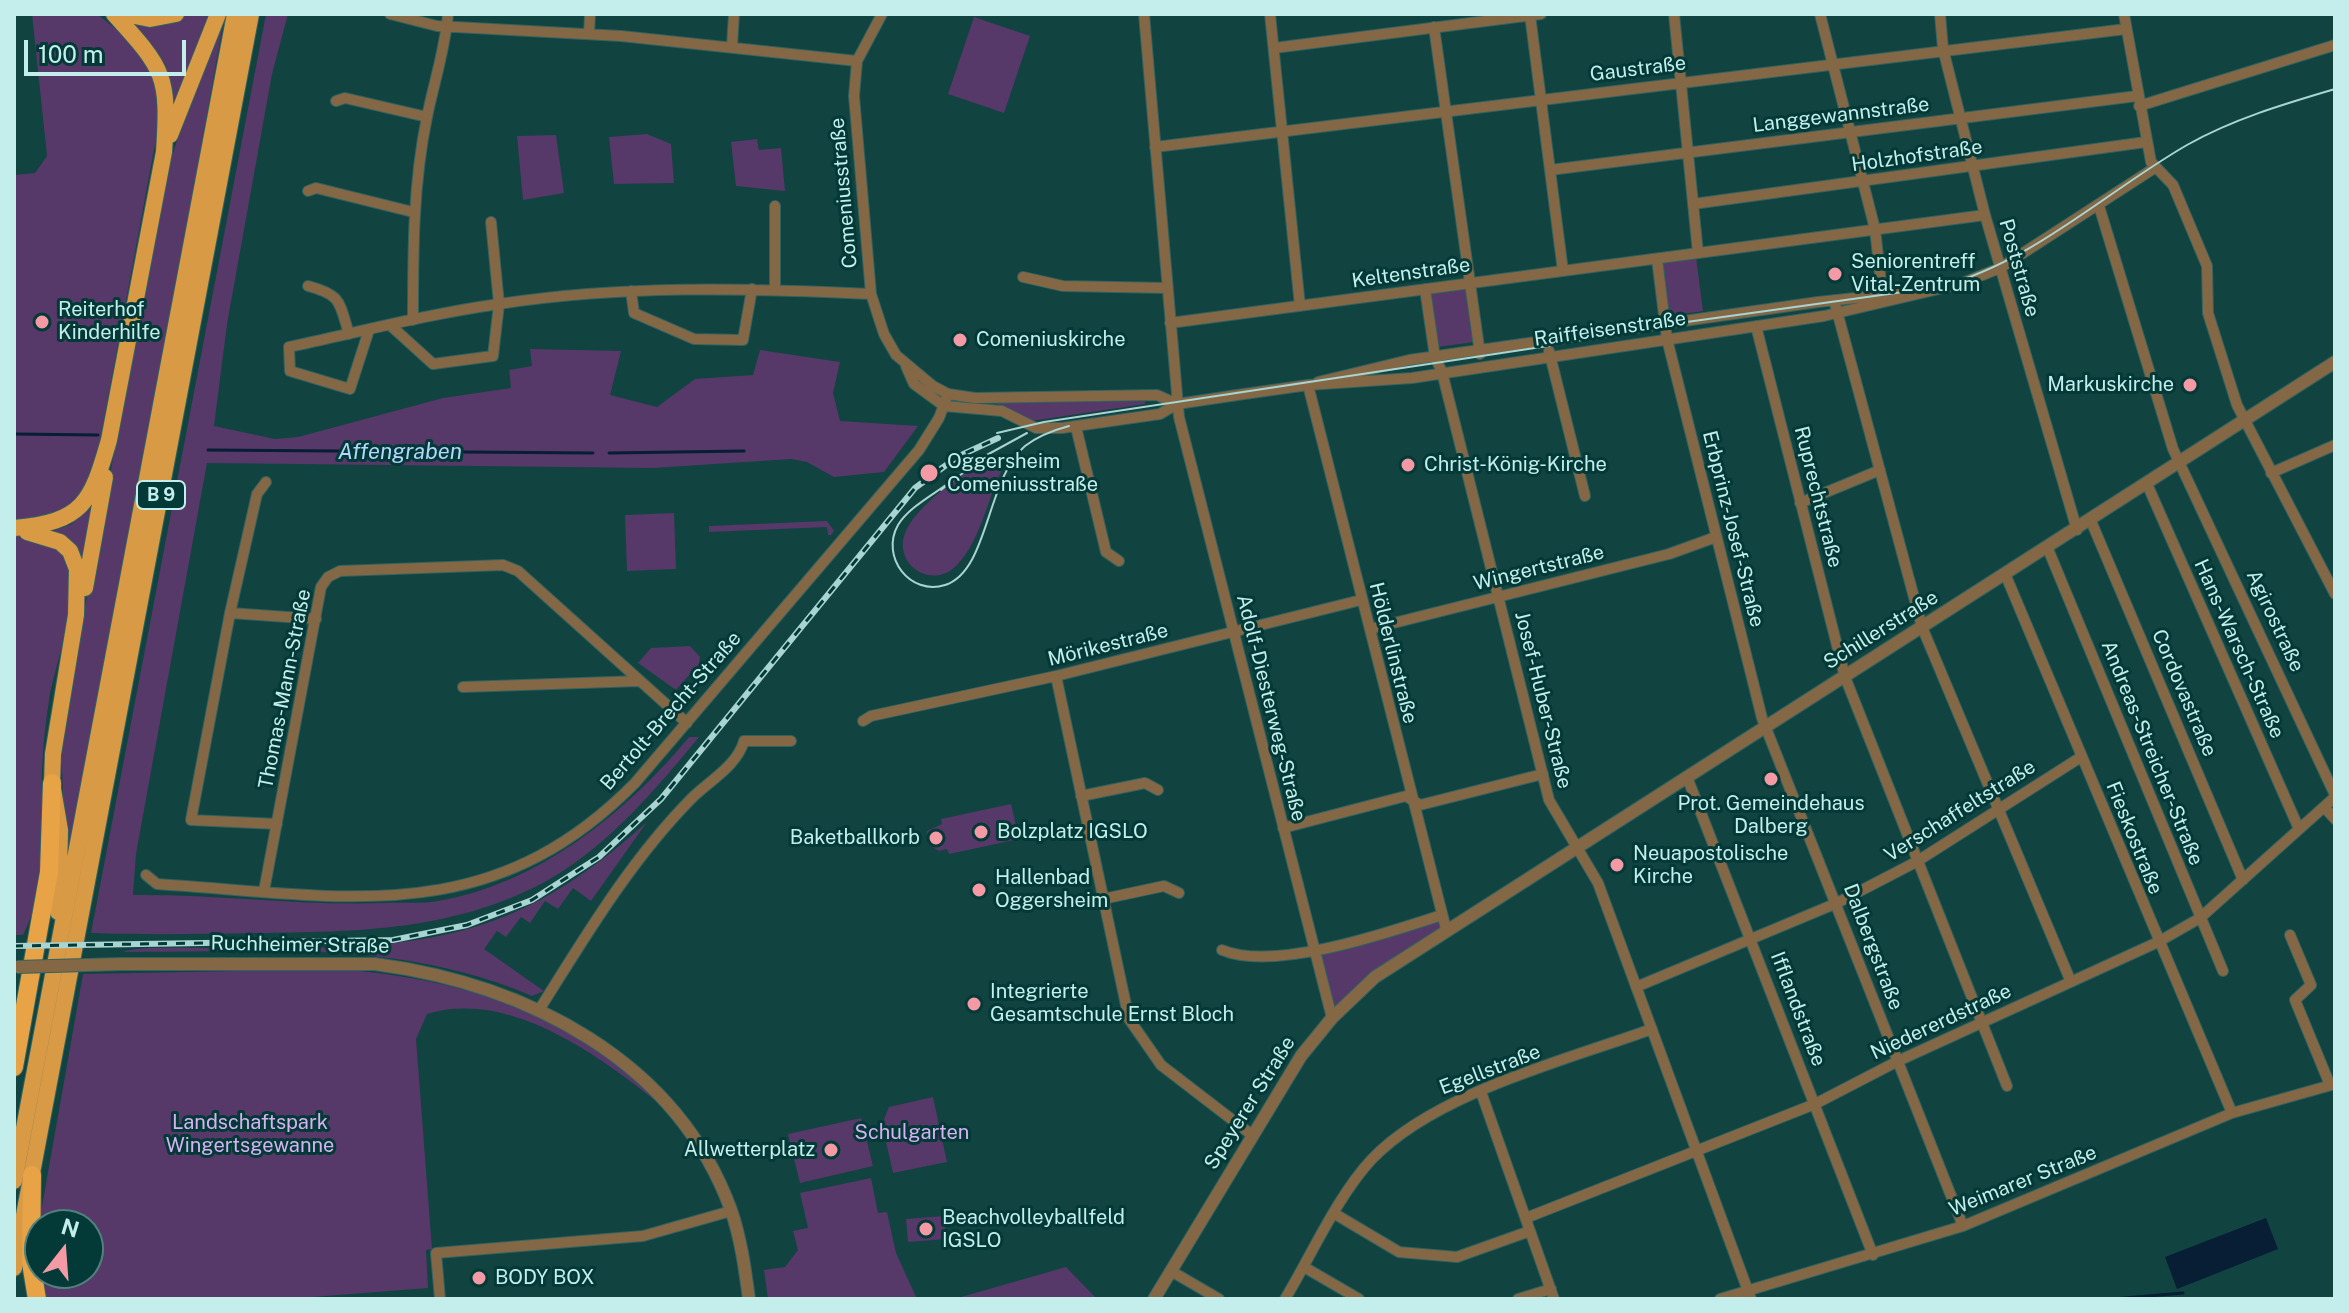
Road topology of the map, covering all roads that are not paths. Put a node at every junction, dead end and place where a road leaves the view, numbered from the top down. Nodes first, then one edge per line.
1 (114, 14) edge
2 (125, 14) edge
3 (176, 14) edge
4 (218, 14) edge
5 (235, 14) edge
6 (251, 14) edge
7 (390, 14) edge
8 (590, 14) edge
9 (734, 14) edge
10 (882, 14) edge
11 (1144, 14) edge
12 (1270, 14) edge
13 (1674, 14) edge
14 (1820, 14) edge
15 (1940, 14) edge
16 (2124, 14) edge
17 (1536, 15) edge
18 (447, 19) edge
19 (1434, 27) junction
20 (2126, 29) junction
21 (589, 34) junction
22 (2335, 45) edge
23 (732, 46) junction
24 (1274, 48) junction
25 (1943, 49) junction
26 (857, 61) junction
27 (1834, 64) junction
28 (1683, 81) junction
29 (1541, 99) junction
30 (336, 101) dead end
31 (2138, 101) junction
32 (1446, 111) junction
33 (427, 117) junction
34 (1960, 119) junction
35 (1282, 132) junction
36 (1852, 132) junction
37 (2146, 142) junction
38 (1155, 147) junction
39 (164, 152) junction
40 (1688, 153) junction
41 (1973, 166) junction
42 (2156, 167) junction
43 (1550, 170) junction
44 (1864, 182) junction
45 (308, 191) dead end
46 (1693, 204) junction
47 (775, 206) dead end
48 (2099, 206) junction
49 (413, 212) junction
50 (1985, 215) junction
51 (491, 222) dead end
52 (1875, 229) junction
53 (1698, 253) junction
54 (1657, 259) junction
55 (2000, 268) junction
56 (1563, 271) junction
57 (1023, 277) dead end
58 (1470, 283) junction
59 (308, 286) dead end
60 (1167, 288) junction
61 (752, 289) junction
62 (775, 289) junction
63 (1425, 289) junction
64 (631, 291) junction
65 (871, 294) junction
66 (1883, 299) junction
67 (1834, 300) junction
68 (499, 304) junction
69 (1300, 306) junction
70 (1837, 314) junction
71 (413, 320) junction
72 (1170, 323) junction
73 (1665, 324) junction
74 (390, 325) junction
75 (1756, 326) junction
76 (369, 330) junction
77 (349, 334) junction
78 (1667, 339) junction
79 (1547, 341) junction
80 (1480, 351) junction
81 (1550, 355) junction
82 (1435, 357) junction
83 (2335, 362) edge
84 (906, 366) junction
85 (1482, 366) junction
86 (1442, 372) junction
87 (1308, 385) junction
88 (948, 394) junction
89 (1177, 404) junction
90 (944, 406) junction
91 (2244, 422) junction
92 (1076, 427) junction
93 (109, 440) junction
94 (2335, 445) edge
95 (2183, 468) junction
96 (1880, 470) junction
97 (2271, 473) junction
98 (266, 482) dead end
99 (2150, 489) junction
100 (1585, 496) dead end
101 (1800, 503) junction
102 (2093, 525) junction
103 (14, 529) edge
104 (2077, 530) junction
105 (1716, 537) junction
106 (2048, 549) junction
107 (1119, 561) dead end
108 (2006, 576) junction
109 (2335, 592) edge
110 (1499, 596) junction
111 (1361, 600) junction
112 (230, 613) junction
113 (76, 615) junction
114 (316, 619) junction
115 (1922, 627) junction
116 (1370, 629) junction
117 (1233, 632) junction
118 (1056, 676) junction
119 (1845, 677) junction
120 (640, 681) junction
121 (463, 687) dead end
122 (863, 721) dead end
123 (687, 723) junction
124 (1766, 727) junction
125 (791, 741) dead end
126 (2081, 757) junction
127 (1543, 774) junction
128 (1687, 777) junction
129 (52, 783) junction
130 (1158, 790) dead end
131 (1081, 796) junction
132 (2335, 796) edge
133 (1412, 800) junction
134 (2324, 807) junction
135 (1998, 811) junction
136 (2335, 819) edge
137 (277, 824) junction
138 (1283, 828) junction
139 (2299, 829) junction
140 (1576, 846) junction
141 (1916, 862) junction
142 (146, 875) dead end
143 (2243, 880) junction
144 (264, 891) junction
145 (1179, 893) dead end
146 (1103, 899) junction
147 (1837, 903) junction
148 (1442, 915) junction
149 (2200, 918) junction
150 (1446, 929) junction
151 (62, 932) junction
152 (2290, 935) dead end
153 (1752, 941) junction
154 (2158, 942) junction
155 (1314, 949) junction
156 (1222, 950) dead end
157 (15, 967) edge
158 (2223, 971) dead end
159 (2071, 982) junction
160 (1636, 987) junction
161 (539, 1010) junction
162 (1332, 1018) junction
163 (1981, 1023) junction
164 (1652, 1029) junction
165 (1898, 1061) junction
166 (14, 1067) edge
167 (2333, 1084) edge
168 (2007, 1086) dead end
169 (1481, 1092) junction
170 (1815, 1104) junction
171 (2232, 1113) junction
172 (1252, 1135) junction
173 (1696, 1152) junction
174 (23, 1178) edge
175 (731, 1211) junction
176 (1335, 1214) junction
177 (1526, 1218) junction
178 (1963, 1226) junction
179 (1530, 1231) junction
180 (1873, 1255) junction
181 (1304, 1267) junction
182 (14, 1268) edge
183 (1171, 1271) junction
184 (1552, 1294) edge
185 (1750, 1295) edge
186 (1158, 1298) edge
187 (37, 1299) edge
188 (440, 1299) edge
189 (749, 1299) edge
190 (1219, 1299) edge
191 (1285, 1299) edge
192 (1359, 1299) edge
193 (1518, 1299) edge
194 (1720, 1299) edge

1 - 39 highway, B 9
2 - 3 highway
4 - 39 highway
5 - 151 highway, B 9
6 - 174 highway, B 9
7 - 18 street
8 - 21 street
9 - 23 street
10 - 26 street, Comeniusstraße
11 - 38 street, Adolf-Diesterweg-Straße
12 - 24 street
13 - 28 street
14 - 27 street
15 - 25 street, Poststraße
16 - 20 street
17 - 19 street
17 - 29 street
18 - 21 street
18 - 33 street
19 - 24 street
19 - 32 street
20 - 25 street, Gaustraße
20 - 31 street
21 - 23 street
22 - 31 street, Langgewannstraße
23 - 26 street
24 - 35 street
25 - 27 street, Gaustraße
25 - 34 street, Poststraße
26 - 65 street, Comeniusstraße
27 - 28 street, Gaustraße
27 - 36 street
28 - 29 street, Gaustraße
28 - 40 street
29 - 32 street, Gaustraße
29 - 43 street
30 - 33 street
31 - 34 street, Langgewannstraße
31 - 37 street
32 - 35 street, Gaustraße
32 - 58 street
33 - 49 street
34 - 36 street, Langgewannstraße
34 - 41 street, Poststraße
35 - 38 street, Gaustraße
35 - 69 street
36 - 40 street, Langgewannstraße
36 - 44 street
37 - 41 street, Holzhofstraße
37 - 42 street
38 - 60 street, Adolf-Diesterweg-Straße
39 - 93 highway, B 9
40 - 43 street, Langgewannstraße
40 - 46 street
41 - 44 street, Holzhofstraße
41 - 50 street, Poststraße
42 - 48 street, Raiffeisenstraße
42 - 91 street
43 - 56 street
44 - 46 street, Holzhofstraße
44 - 52 street
45 - 49 street
46 - 53 street
47 - 62 street
48 - 55 street, Raiffeisenstraße
48 - 95 street, Agirostraße
49 - 71 street
50 - 52 street, Keltenstraße
50 - 55 street, Poststraße
51 - 68 street
52 - 53 street, Keltenstraße
52 - 66 street
53 - 54 street, Keltenstraße
54 - 56 street, Keltenstraße
54 - 73 street
55 - 66 street, Raiffeisenstraße
55 - 104 street, Poststraße
56 - 58 street, Keltenstraße
57 - 60 street
58 - 63 street, Keltenstraße
58 - 80 street
59 - 77 street
60 - 72 street, Adolf-Diesterweg-Straße
61 - 62 street
61 - 64 street
61 - 64 street
62 - 65 street
63 - 69 street, Keltenstraße
63 - 82 street, Josef-Huber-Straße
64 - 68 street
65 - 84 street, Comeniusstraße
66 - 67 street, Raiffeisenstraße
66 - 70 street, Raiffeisenstraße
67 - 70 street
67 - 73 street, Raiffeisenstraße
68 - 71 street
68 - 74 street
69 - 72 street, Keltenstraße
70 - 75 street, Raiffeisenstraße
70 - 96 street
71 - 74 street
72 - 89 street, Adolf-Diesterweg-Straße
73 - 78 street, Erbprinz-Josef-Straße
73 - 79 street, Raiffeisenstraße
74 - 76 street
75 - 78 street, Raiffeisenstraße
75 - 101 street, Ruprechtstraße
76 - 77 street
76 - 77 street
78 - 81 street, Raiffeisenstraße
78 - 105 street, Erbprinz-Josef-Straße
79 - 80 street, Raiffeisenstraße
79 - 81 street
80 - 82 street, Raiffeisenstraße
80 - 85 street
81 - 85 street, Raiffeisenstraße
81 - 100 street
82 - 86 street, Josef-Huber-Straße
82 - 87 street, Raiffeisenstraße
83 - 91 street, Schillerstraße
84 - 88 street, Comeniusstraße
84 - 90 street, Comeniusstraße
85 - 86 street, Raiffeisenstraße
86 - 87 street, Raiffeisenstraße
86 - 110 street, Josef-Huber-Straße
87 - 89 street, Raiffeisenstraße
87 - 111 street, Hölderlinstraße
88 - 89 street, Comeniusstraße
88 - 90 street, Bertolt-Brecht-Straße
89 - 92 street, Raiffeisenstraße
89 - 117 street, Adolf-Diesterweg-Straße
90 - 92 street, Raiffeisenstraße
90 - 123 street, Bertolt-Brecht-Straße
91 - 95 street, Schillerstraße
91 - 97 street
92 - 107 street
93 - 103 highway
93 - 113 highway, B 9
94 - 97 street
95 - 99 street, Schillerstraße
95 - 132 street, Agirostraße
96 - 101 street
96 - 115 street
97 - 109 street
98 - 112 street
99 - 102 street, Schillerstraße
99 - 139 street, Hans-Warsch-Straße
101 - 119 street, Ruprechtstraße
102 - 104 street, Schillerstraße
102 - 143 street, Cordovastraße
103 - 113 highway
104 - 106 street, Schillerstraße
105 - 110 street, Wingertstraße
105 - 124 street, Erbprinz-Josef-Straße
106 - 108 street, Schillerstraße
106 - 149 street, Andreas-Streicher-Straße
108 - 115 street, Schillerstraße
108 - 126 street, Fieskostraße
110 - 116 street, Wingertstraße
110 - 127 street, Josef-Huber-Straße
111 - 116 street, Hölderlinstraße
111 - 117 street, Mörikestraße
112 - 114 street
112 - 137 street
113 - 129 highway, B 9
114 - 120 street, Thomas-Mann-Straße
114 - 137 street, Thomas-Mann-Straße
115 - 119 street, Schillerstraße
115 - 135 street
116 - 133 street, Hölderlinstraße
117 - 118 street, Mörikestraße
117 - 138 street, Adolf-Diesterweg-Straße
118 - 122 street, Mörikestraße
118 - 131 street
119 - 124 street, Schillerstraße
119 - 141 street, Ruprechtstraße
120 - 121 street
120 - 123 street, Thomas-Mann-Straße
123 - 144 street, Bertolt-Brecht-Straße
124 - 128 street, Schillerstraße
124 - 147 street, Dalbergstraße
125 - 161 street
126 - 135 street, Verschaffeltstraße
126 - 154 street, Fieskostraße
127 - 133 street
127 - 140 street, Josef-Huber-Straße
128 - 140 street, Schillerstraße
128 - 153 street, Ifflandstraße
129 - 151 highway, B 9
129 - 166 highway
130 - 131 street
131 - 146 street
132 - 134 street, Niedererdstraße
133 - 138 street
133 - 148 street, Hölderlinstraße
134 - 136 street
134 - 139 street, Niedererdstraße
135 - 141 street, Verschaffeltstraße
135 - 159 street
137 - 144 street, Thomas-Mann-Straße
138 - 155 street, Adolf-Diesterweg-Straße
139 - 143 street, Niedererdstraße
140 - 150 street, Schillerstraße
140 - 160 street, Josef-Huber-Straße
141 - 147 street, Verschaffeltstraße
141 - 163 street, Ruprechtstraße
142 - 144 street, Bertolt-Brecht-Straße
143 - 149 street, Niedererdstraße
145 - 146 street
146 - 172 street
147 - 153 street, Verschaffeltstraße
147 - 165 street, Dalbergstraße
148 - 150 street, Hölderlinstraße
148 - 155 street
149 - 154 street, Niedererdstraße
149 - 158 street, Andreas-Streicher-Straße
150 - 162 street, Speyerer Straße
151 - 174 highway, B 9
152 - 167 street
153 - 160 street, Verschaffeltstraße
153 - 170 street, Ifflandstraße
154 - 159 street, Niedererdstraße
154 - 171 street, Fieskostraße
155 - 156 street
155 - 162 street, Adolf-Diesterweg-Straße
157 - 161 street, Ruchheimer Straße, bridge
159 - 163 street, Niedererdstraße
160 - 164 street, Josef-Huber-Straße
161 - 175 street, Ruchheimer Straße
162 - 172 street, Speyerer Straße
163 - 165 street, Niedererdstraße
163 - 168 street, Ruprechtstraße
164 - 169 street, Egellstraße
164 - 173 street, Josef-Huber-Straße
165 - 170 street, Niedererdstraße
165 - 178 street, Dalbergstraße
167 - 171 street, Weimarer Straße
169 - 176 street, Egellstraße
169 - 177 street
170 - 173 street, Niedererdstraße
170 - 180 street, Ifflandstraße
171 - 178 street, Weimarer Straße
172 - 183 street, Speyerer Straße
173 - 177 street, Niedererdstraße
173 - 185 street, Josef-Huber-Straße
174 - 182 highway, B 9
174 - 187 highway
175 - 188 street
175 - 189 street, Ruchheimer Straße
176 - 179 street
176 - 181 street, Egellstraße
177 - 179 street
178 - 180 street, Weimarer Straße
179 - 184 street
180 - 185 street, Weimarer Straße
181 - 191 street, Egellstraße
181 - 192 street
183 - 186 street, Speyerer Straße
183 - 190 street
184 - 193 street
185 - 194 street, Weimarer Straße

